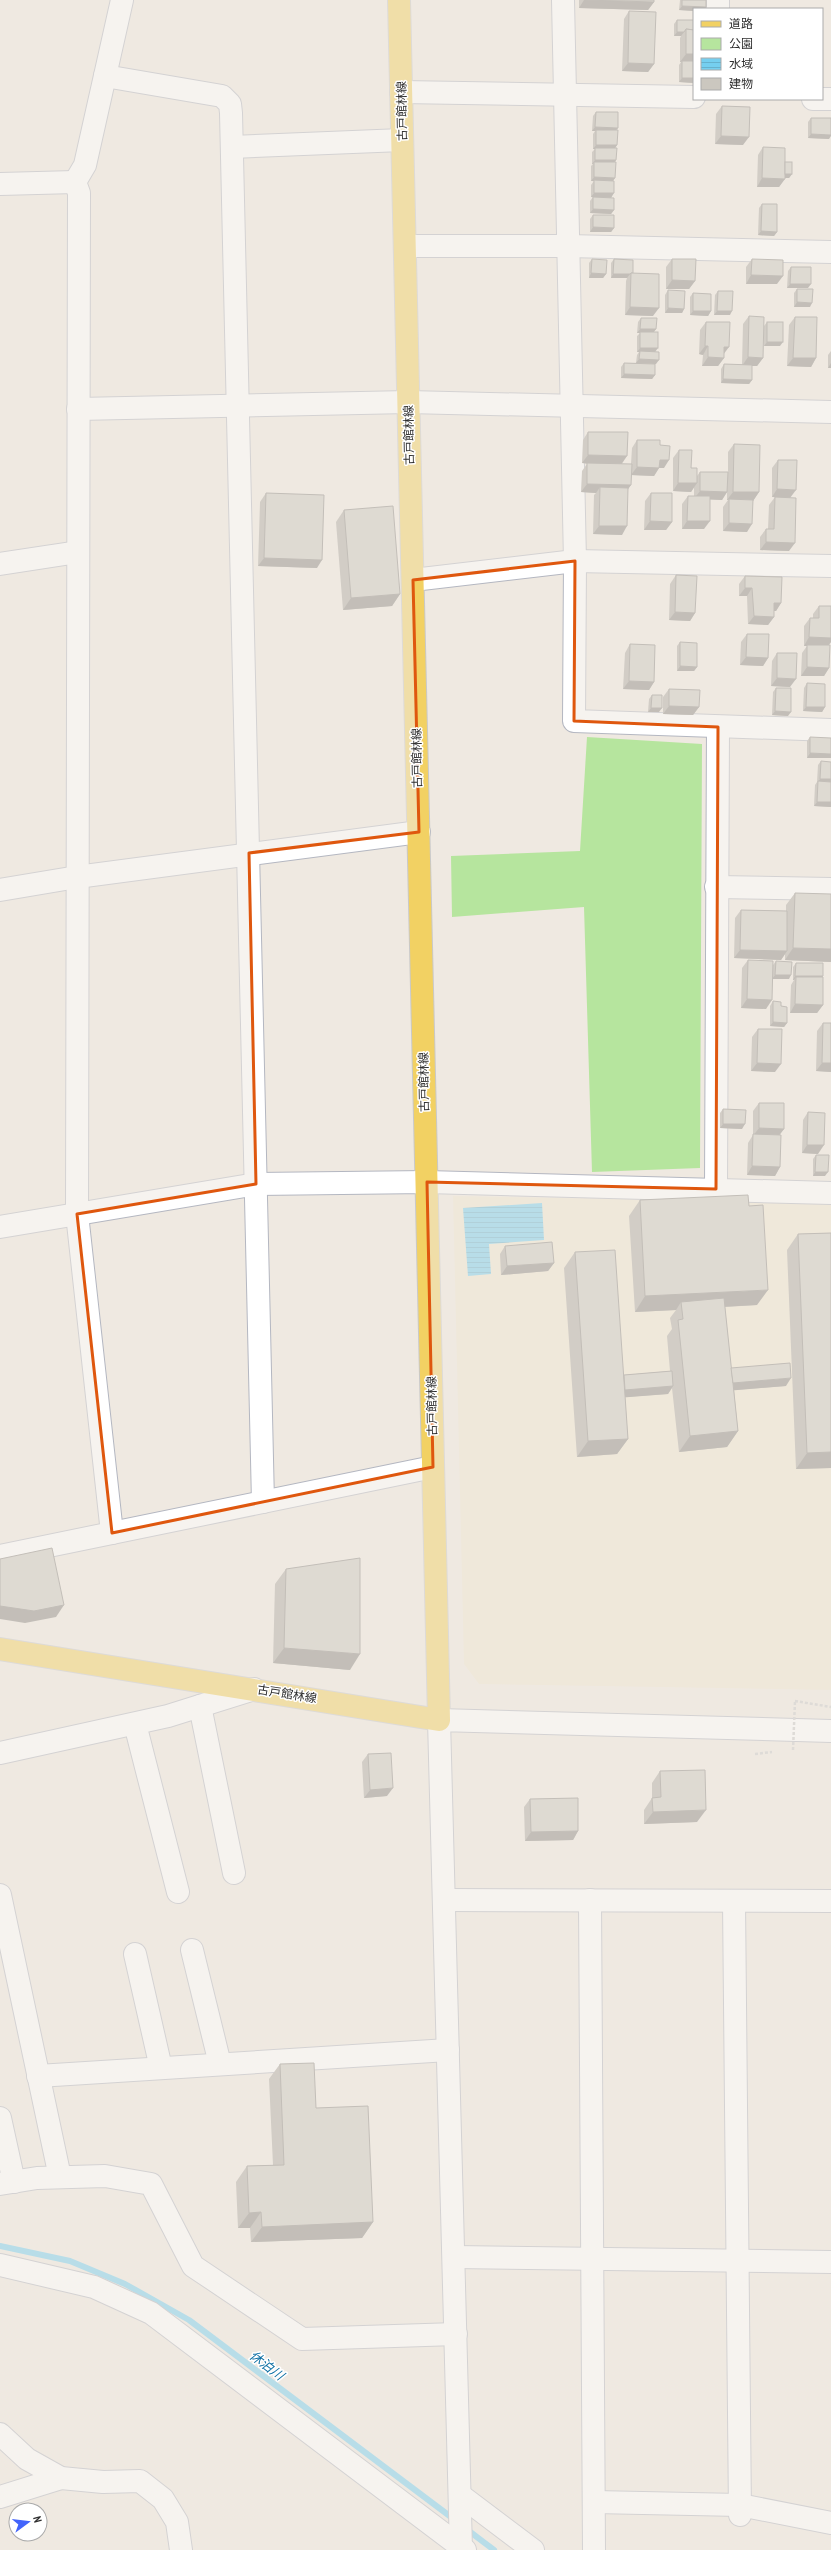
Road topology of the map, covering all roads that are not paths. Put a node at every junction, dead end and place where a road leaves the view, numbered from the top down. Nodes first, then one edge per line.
1 (122, 0) edge
2 (399, 0) edge
3 (563, 0) edge
4 (105, 76) junction
5 (401, 92) junction
6 (564, 95) junction
7 (693, 97) edge
8 (402, 140) junction
9 (232, 147) junction
10 (75, 182) junction
11 (0, 184) edge
12 (405, 246) junction
13 (567, 246) junction
14 (831, 252) edge
15 (408, 402) junction
16 (570, 406) junction
17 (238, 407) junction
18 (78, 409) junction
19 (831, 412) edge
20 (78, 552) junction
21 (575, 562) junction
22 (0, 564) edge
23 (831, 566) edge
24 (413, 580) junction
25 (718, 727) junction
26 (831, 730) edge
27 (419, 832) junction
28 (249, 853) junction
29 (77, 877) junction
30 (716, 887) junction
31 (831, 889) edge
32 (0, 890) edge
33 (427, 1182) junction
34 (256, 1184) junction
35 (716, 1189) junction
36 (831, 1193) edge
37 (77, 1214) junction
38 (0, 1227) edge
39 (434, 1467) junction
40 (263, 1502) junction
41 (112, 1533) junction
42 (0, 1556) edge
43 (0, 1649) edge
44 (254, 1689) junction
45 (200, 1706) junction
46 (439, 1720) junction
47 (135, 1724) junction
48 (831, 1731) edge
49 (0, 1753) edge
50 (234, 1873) dead end
51 (178, 1892) dead end
52 (0, 1895) edge
53 (444, 1900) junction
54 (590, 1900) junction
55 (734, 1901) junction
56 (831, 1901) edge
57 (192, 1950) dead end
58 (135, 1954) dead end
59 (448, 2050) junction
60 (220, 2064) junction
61 (161, 2068) junction
62 (38, 2076) junction
63 (0, 2118) edge
64 (60, 2177) junction
65 (7, 2183) edge
66 (454, 2258) junction
67 (592, 2259) junction
68 (739, 2260) junction
69 (831, 2262) edge
70 (0, 2265) edge
71 (456, 2334) junction
72 (0, 2434) edge
73 (61, 2478) junction
74 (0, 2497) edge
75 (460, 2501) junction
76 (594, 2502) junction
77 (740, 2510) junction
78 (831, 2522) edge
79 (462, 2545) edge
80 (181, 2550) edge
81 (533, 2550) edge
82 (594, 2550) edge

1 - 4 street
2 - 5 main road, 古戸館林線
3 - 6 street
4 - 9 street
4 - 10 street
5 - 6 street
5 - 8 main road, 古戸館林線
6 - 7 street
6 - 13 street
8 - 9 street
8 - 12 main road, 古戸館林線
9 - 17 street
10 - 11 street
10 - 18 street
12 - 13 street
12 - 15 main road, 古戸館林線
13 - 14 street
13 - 16 street
15 - 16 street
15 - 17 street
15 - 24 main road, 古戸館林線
16 - 19 street
16 - 21 street
17 - 18 street
17 - 28 street
18 - 20 street
20 - 22 street
20 - 29 street
21 - 23 street
21 - 24 street
21 - 25 street
24 - 27 main road, 古戸館林線
25 - 26 street
25 - 30 street
27 - 28 street
27 - 33 main road, 古戸館林線
28 - 29 street
28 - 34 street
29 - 32 street
29 - 37 street
30 - 31 street
30 - 35 street
33 - 34 street
33 - 35 street
33 - 39 main road, 古戸館林線
34 - 37 street
34 - 40 street
35 - 36 street
37 - 38 street
37 - 41 street
39 - 40 street
39 - 46 main road, 古戸館林線
40 - 41 street
41 - 42 street
43 - 44 main road, 古戸館林線
44 - 45 street
44 - 46 main road, 古戸館林線
45 - 47 street
45 - 50 street
46 - 48 street
46 - 53 street
47 - 49 street
47 - 51 street
52 - 62 street
53 - 54 street
53 - 59 street
54 - 55 street
54 - 67 street
55 - 56 street
55 - 68 street
57 - 60 street
58 - 61 street
59 - 60 street
59 - 66 street
60 - 61 street
61 - 62 street
62 - 64 street
63 - 65 street
64 - 65 street
64 - 71 street
66 - 67 street
66 - 71 street
67 - 68 street
67 - 76 street
68 - 69 street
68 - 77 street
70 - 79 street
71 - 75 street
72 - 73 street
73 - 74 street
73 - 80 street
75 - 79 street
75 - 81 street
76 - 77 street
76 - 82 street
77 - 78 street

